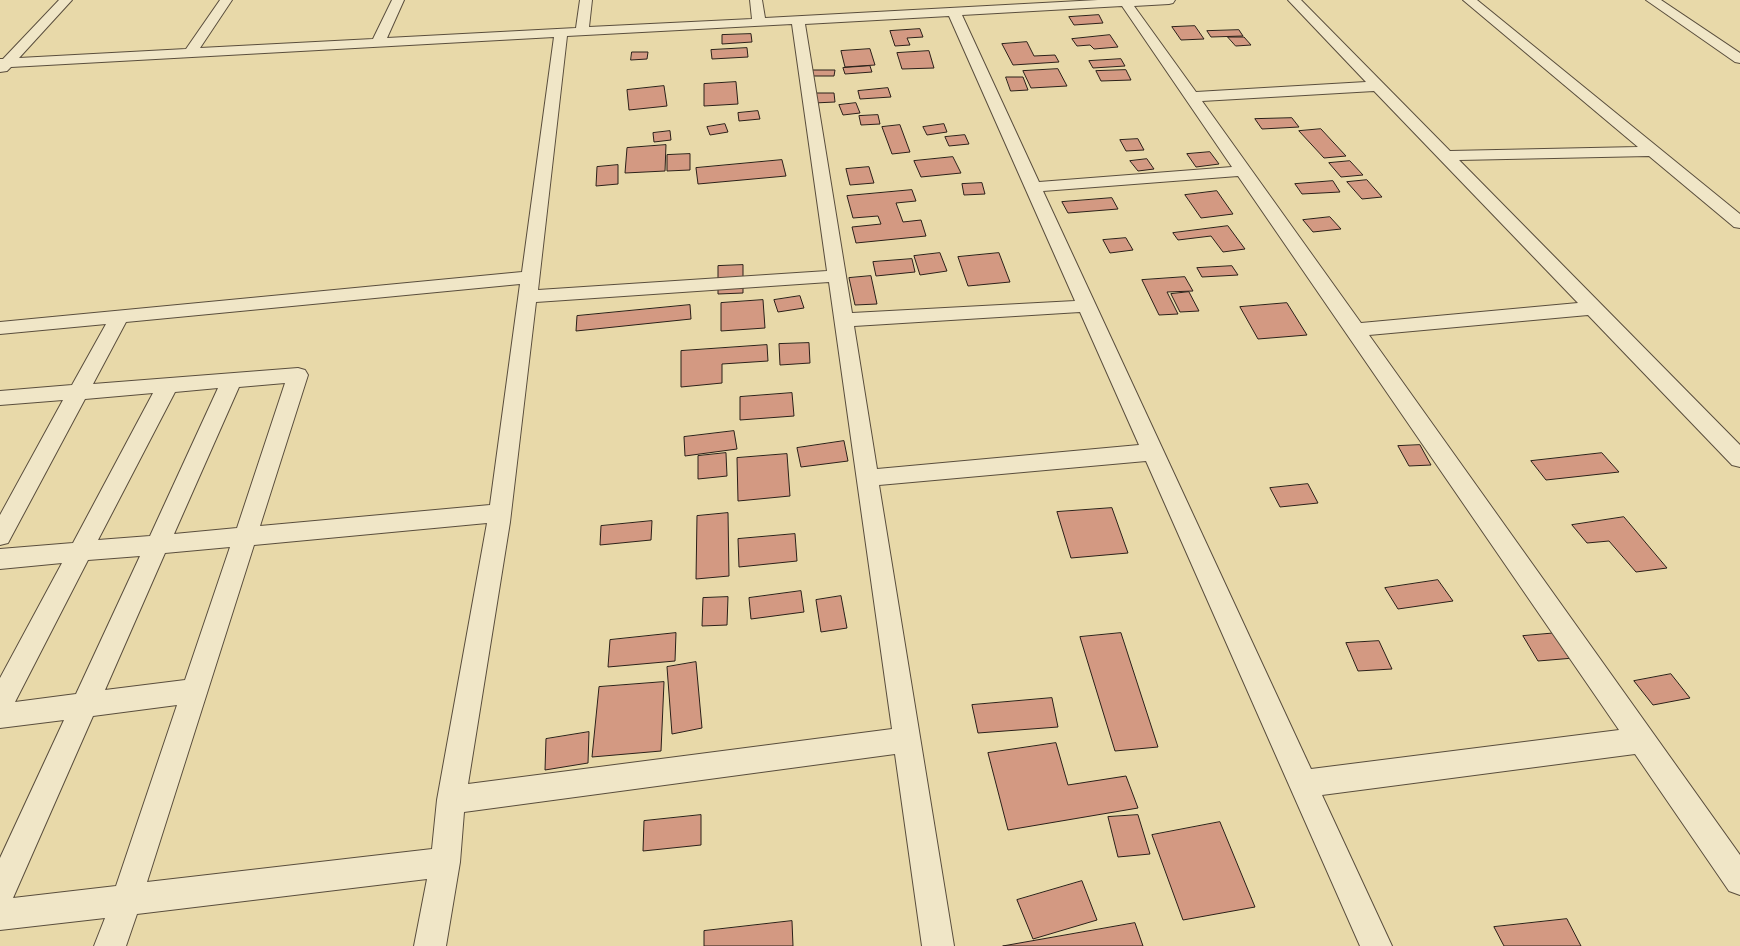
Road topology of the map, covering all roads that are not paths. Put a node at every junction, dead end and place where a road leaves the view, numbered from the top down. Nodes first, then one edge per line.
1 (66, 0) edge
2 (226, 0) edge
3 (398, 0) edge
4 (586, 0) edge
5 (756, 0) edge
6 (929, 0) edge
7 (1169, 0) edge
8 (1294, 0) edge
9 (1469, 0) edge
10 (1652, 0) edge
11 (1112, 2) edge
12 (944, 12) junction
13 (798, 20) junction
14 (760, 22) junction
15 (572, 32) junction
16 (378, 43) junction
17 (190, 53) junction
18 (1740, 59) edge
19 (2, 65) edge
20 (1379, 86) junction
21 (1192, 97) junction
22 (1653, 151) junction
23 (1447, 156) junction
24 (1244, 171) junction
25 (1033, 187) junction
26 (1740, 223) edge
27 (837, 276) junction
28 (529, 287) junction
29 (1086, 306) junction
30 (1594, 308) junction
31 (119, 317) junction
32 (844, 320) junction
33 (0, 328) edge
34 (1355, 330) junction
35 (232, 380) junction
36 (168, 385) junction
37 (78, 392) junction
38 (0, 398) edge
39 (1152, 452) junction
40 (1740, 458) edge
41 (867, 478) junction
42 (500, 513) junction
43 (0, 536) edge
44 (245, 537) junction
45 (158, 545) junction
46 (80, 552) junction
47 (0, 559) edge
48 (194, 691) junction
49 (0, 704) edge
50 (84, 705) junction
51 (0, 716) edge
52 (907, 740) junction
53 (1643, 740) junction
54 (1303, 784) junction
55 (451, 800) junction
56 (445, 862) junction
57 (1740, 880) edge
58 (0, 892) edge
59 (127, 899) junction
60 (0, 915) edge
61 (110, 946) edge
62 (430, 946) edge
63 (938, 946) edge
64 (1376, 946) edge

1 - 19 street
2 - 17 street
3 - 16 street
4 - 15 street
5 - 14 street
6 - 12 street
7 - 11 street
8 - 20 street
9 - 22 street
10 - 18 street
11 - 12 street
11 - 21 street
12 - 13 street
12 - 25 street
13 - 14 street
13 - 27 street
14 - 15 street
15 - 16 street
15 - 28 street
16 - 17 street
17 - 19 street
20 - 21 street
20 - 23 street
21 - 24 street
22 - 23 street
22 - 26 street
23 - 30 street
24 - 25 street
24 - 34 street
25 - 29 street
27 - 28 street
27 - 32 street
28 - 31 street
28 - 42 street
29 - 32 street
29 - 39 street
30 - 34 street
30 - 40 street
31 - 33 street
31 - 37 street
32 - 41 street
34 - 53 street
35 - 36 street
35 - 44 street
35 - 45 street
36 - 37 street
36 - 46 street
37 - 38 street
37 - 43 street
39 - 41 street
39 - 54 street
41 - 52 street
42 - 44 street
42 - 55 street
44 - 45 street
44 - 48 street
45 - 46 street
45 - 50 street
46 - 47 street
46 - 49 street
48 - 50 street
48 - 59 street
50 - 51 street
50 - 58 street
52 - 55 street
52 - 63 street
53 - 54 street
53 - 57 street
54 - 64 street
55 - 56 street
56 - 59 street
56 - 62 street
59 - 60 street
59 - 61 street

